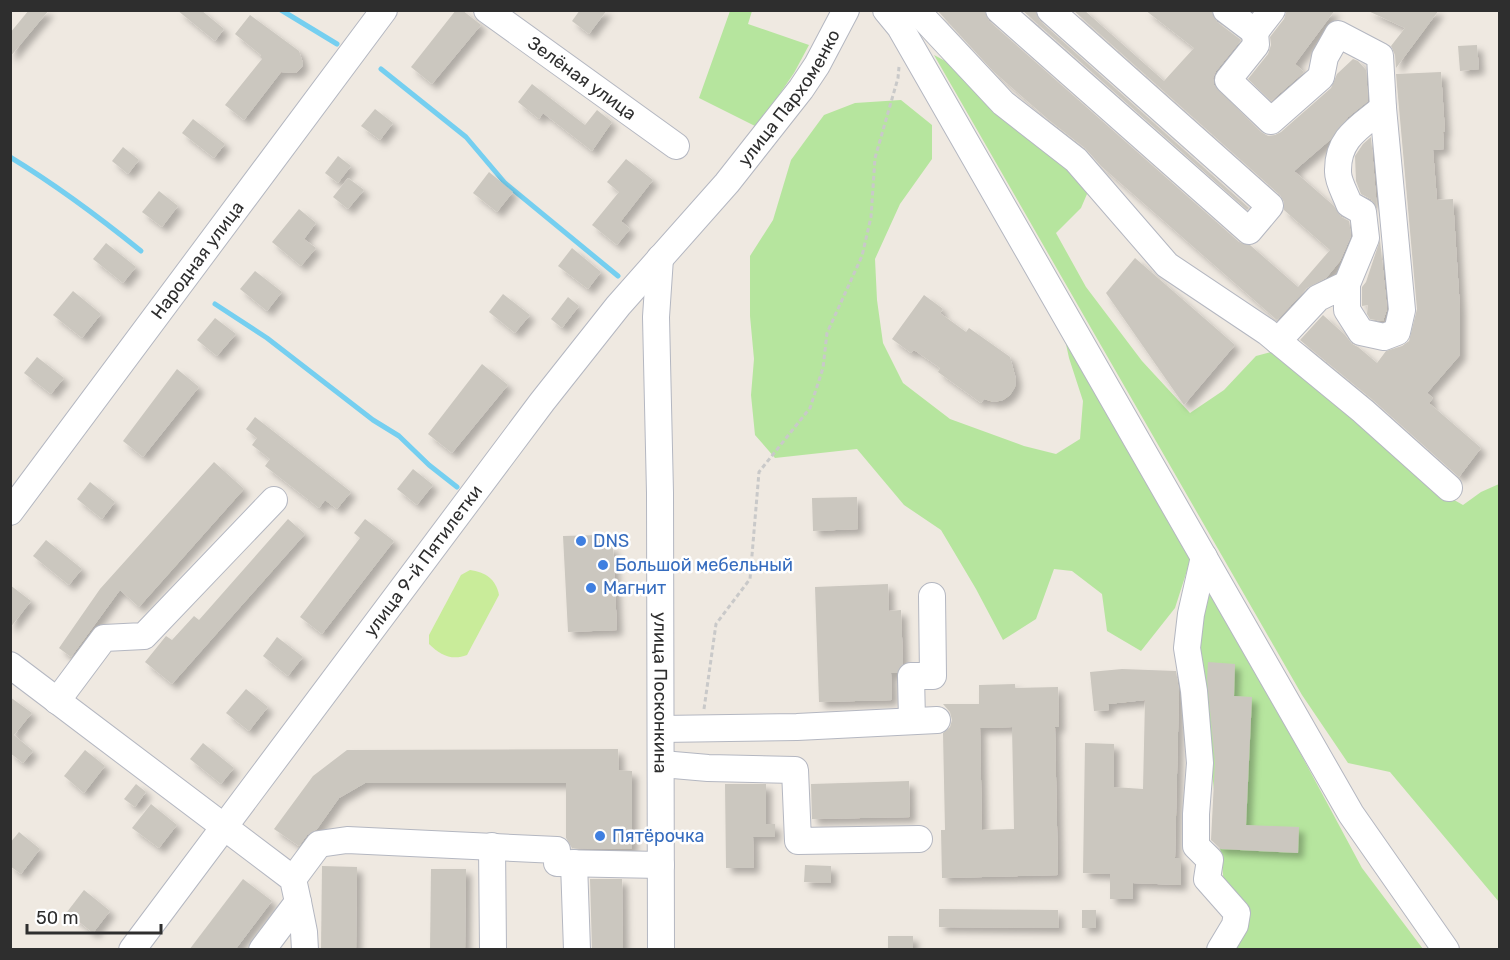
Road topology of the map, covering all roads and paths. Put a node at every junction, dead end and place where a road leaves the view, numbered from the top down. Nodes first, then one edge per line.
1 (384, 10) edge
2 (487, 10) edge
3 (846, 10) edge
4 (999, 10) edge
5 (1050, 10) edge
6 (1226, 10) edge
7 (1272, 10) edge
8 (901, 16) edge
9 (1255, 32) junction
10 (1383, 108) junction
11 (676, 146) dead end
12 (727, 183) joint
13 (660, 258) junction
14 (1347, 284) junction
15 (1278, 341) junction
16 (1449, 488) dead end
17 (274, 500) dead end
18 (10, 512) edge
19 (1204, 557) junction
20 (932, 596) dead end
21 (10, 665) edge
22 (57, 701) junction
23 (661, 729) junction
24 (705, 729) junction
25 (662, 764) junction
26 (223, 826) junction
27 (919, 839) dead end
28 (492, 846) junction
29 (574, 863) junction
30 (661, 865) junction
31 (296, 891) junction
32 (132, 950) edge
33 (262, 950) edge
34 (305, 950) edge
35 (493, 950) edge
36 (577, 950) edge
37 (661, 950) edge
38 (1221, 950) edge
39 (1446, 950) edge

1 - 18 street, Народная улица
2 - 11 street, Зелёная улица
3 - 12 street, улица Пархоменко
4 - 5 street
6 - 9 street
7 - 9 street
8 - 15 street
8 - 19 street
8 - 24 path
9 - 10 street
10 - 14 street
10 - 14 street
12 - 13 street, улица 9-й Пятилетки
13 - 23 street, улица Посконкина
13 - 26 street, улица 9-й Пятилетки
14 - 15 street
15 - 16 street
17 - 22 street
19 - 38 street
19 - 39 street
20 - 24 street
21 - 22 street
22 - 26 street
23 - 24 street
23 - 25 street, улица Посконкина
25 - 27 street
25 - 30 street, улица Посконкина
26 - 31 street
26 - 32 street, улица 9-й Пятилетки
28 - 29 street
28 - 31 street
28 - 35 street
29 - 30 street
29 - 36 street
30 - 37 street, улица Посконкина
31 - 33 street
31 - 34 street

